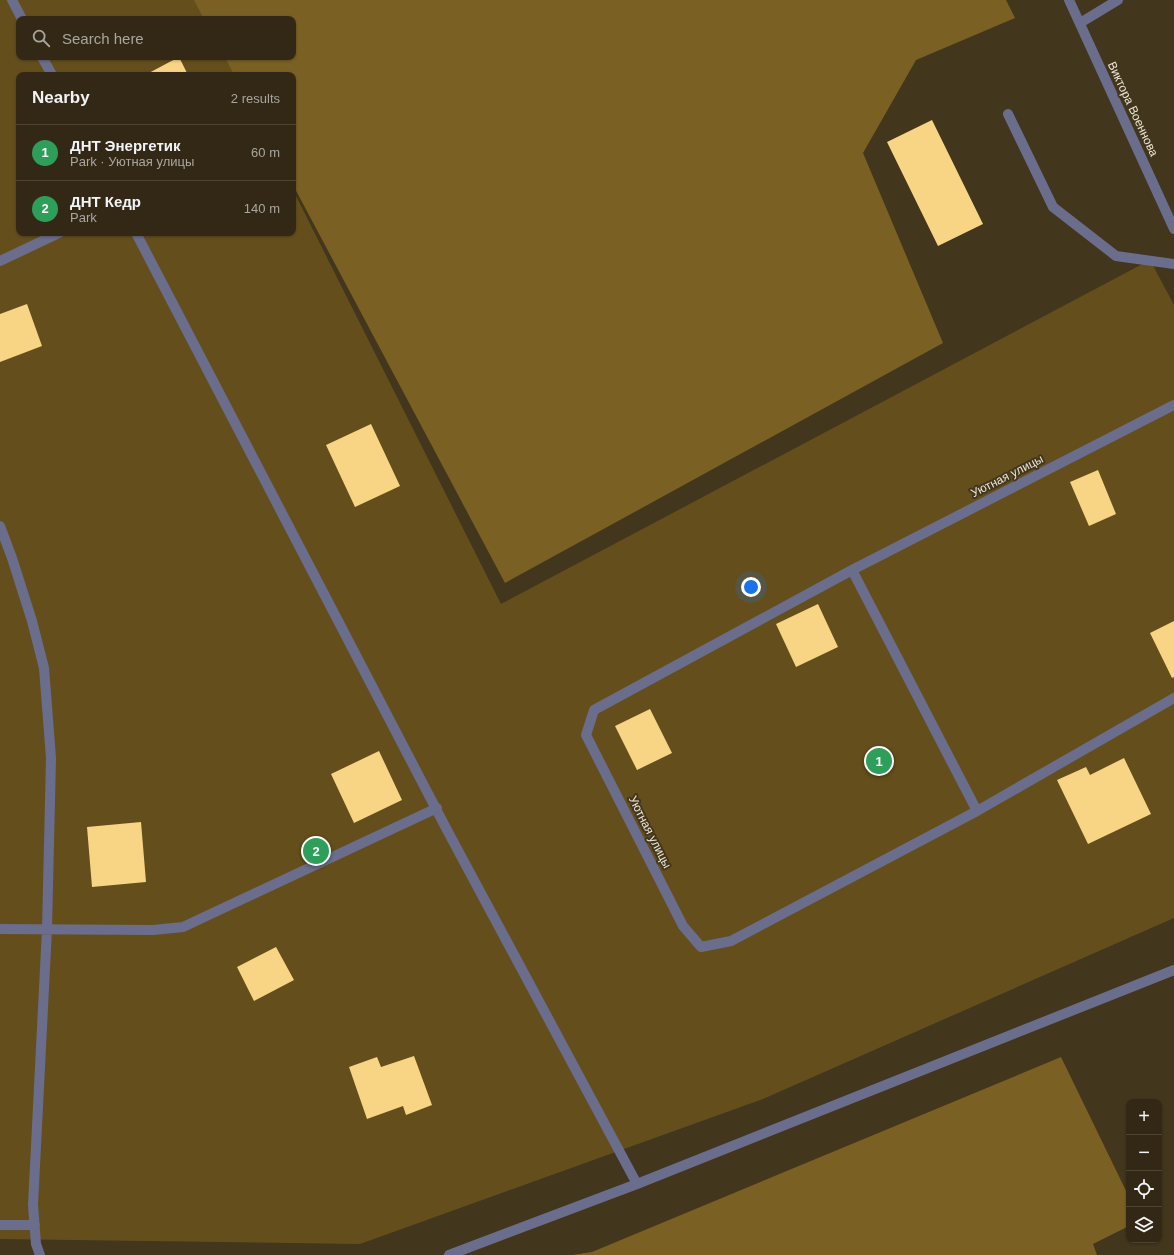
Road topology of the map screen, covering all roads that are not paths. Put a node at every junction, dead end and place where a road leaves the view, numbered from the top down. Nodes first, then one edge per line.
1 (12, 0) edge
2 (1069, 0) edge
3 (1118, 0) edge
4 (20, 16) edge
5 (1080, 22) junction
6 (44, 60) edge
7 (50, 72) edge
8 (1008, 114) dead end
9 (1174, 229) edge
10 (53, 236) edge
11 (138, 236) edge
12 (0, 261) edge
13 (1174, 264) edge
14 (1174, 405) edge
15 (0, 526) edge
16 (852, 570) junction
17 (1174, 699) edge
18 (437, 808) junction
19 (977, 811) junction
20 (0, 929) edge
21 (47, 929) junction
22 (1174, 970) edge
23 (637, 1184) junction
24 (0, 1225) edge
25 (35, 1225) junction
26 (40, 1255) edge
27 (449, 1255) edge

1 - 4 street
2 - 5 street, Виктора Военнова
3 - 5 street
5 - 9 street, Виктора Военнова
6 - 7 street
8 - 13 street
10 - 12 street
11 - 18 street
14 - 16 street, Уютная улицы
15 - 21 street
16 - 19 street
16 - 19 street, Уютная улицы
17 - 19 street, Уютная улицы
18 - 21 street
18 - 23 street
20 - 21 street
21 - 25 street
22 - 23 street
23 - 27 street
24 - 25 street
25 - 26 street

